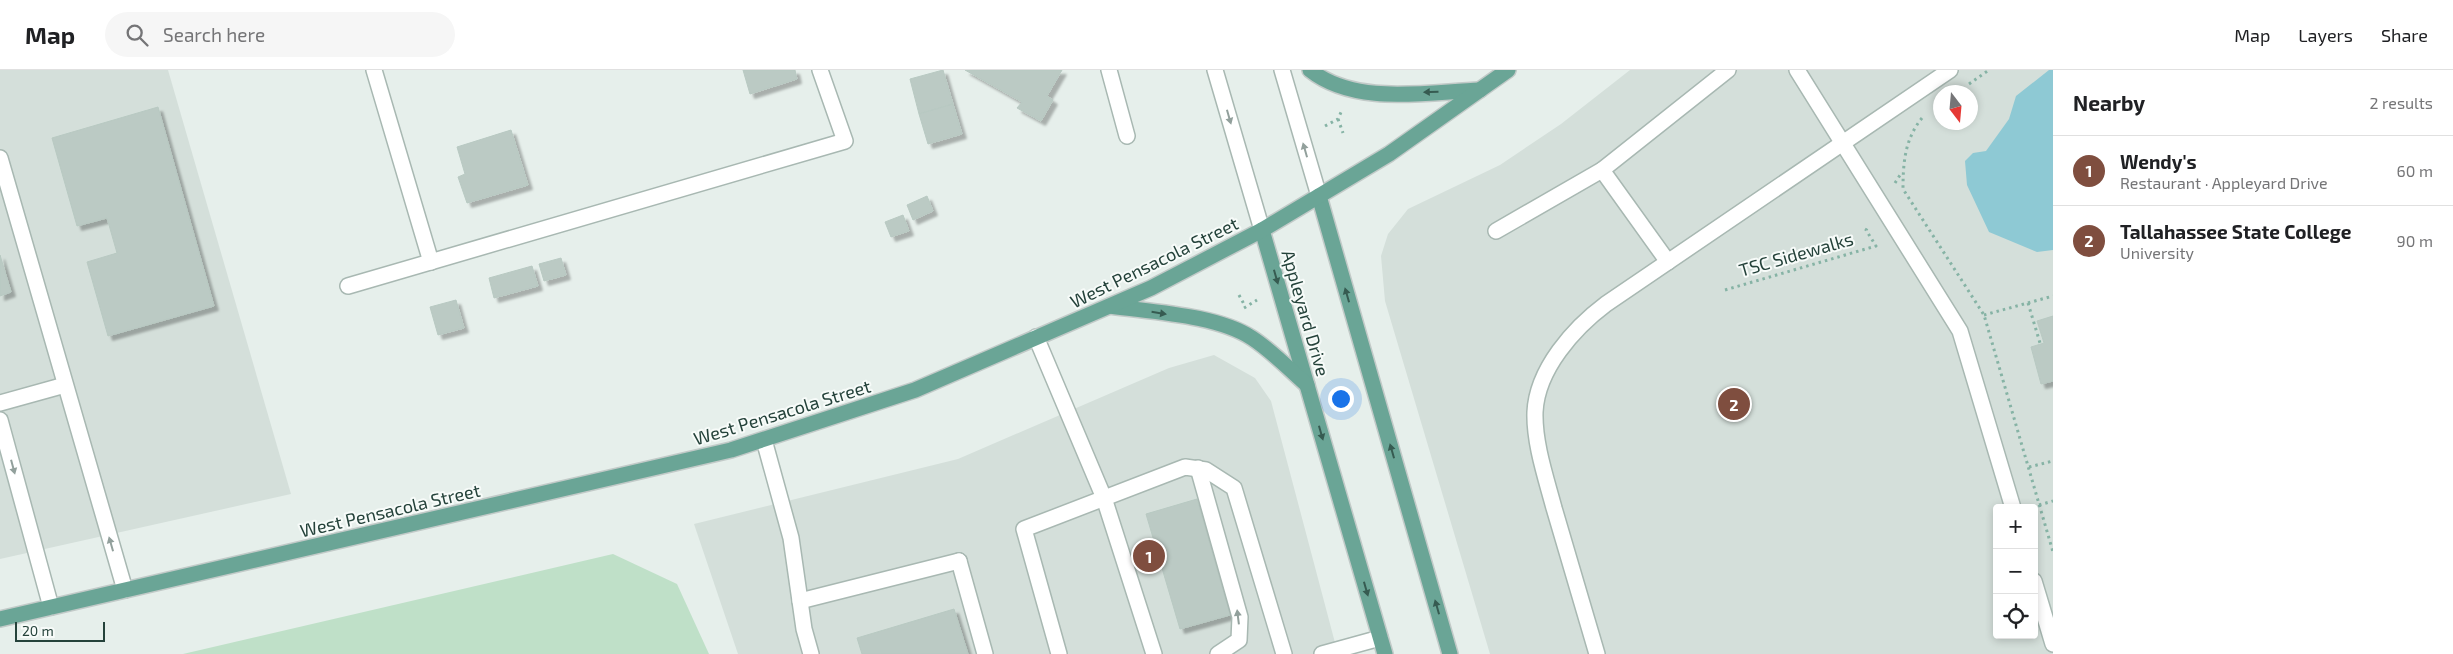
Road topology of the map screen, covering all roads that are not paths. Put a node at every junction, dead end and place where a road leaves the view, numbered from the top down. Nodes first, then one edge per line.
1 (374, 70) edge
2 (820, 70) edge
3 (1108, 70) edge
4 (1215, 70) edge
5 (1282, 70) edge
6 (1310, 70) edge
7 (1508, 70) edge
8 (1728, 70) edge
9 (1797, 70) edge
10 (1950, 70) edge
11 (1480, 90) junction
12 (1128, 136) dead end
13 (1844, 144) junction
14 (0, 158) edge
15 (1602, 170) junction
16 (1319, 196) junction
17 (1262, 230) junction
18 (1496, 231) dead end
19 (430, 262) junction
20 (1668, 262) junction
21 (348, 286) dead end
22 (1110, 306) junction
23 (1036, 338) junction
24 (65, 385) junction
25 (1307, 385) junction
26 (0, 403) edge
27 (0, 420) edge
28 (764, 440) junction
29 (1198, 468) junction
30 (1104, 498) junction
31 (2011, 504) edge
32 (959, 560) junction
33 (125, 590) junction
34 (2038, 594) edge
35 (800, 601) junction
36 (51, 607) junction
37 (0, 619) edge
38 (1380, 638) junction
39 (2053, 644) edge
40 (811, 654) edge
41 (979, 654) edge
42 (985, 654) edge
43 (1059, 654) edge
44 (1154, 654) edge
45 (1218, 654) edge
46 (1284, 654) edge
47 (1322, 654) edge
48 (1385, 654) edge
49 (1450, 654) edge
50 (1597, 654) edge

1 - 19 street
2 - 19 street
3 - 12 street
4 -> 17 street, Appleyard Drive
16 -> 5 street
11 -> 6 main road
7 - 11 main road, West Pensacola Street
8 - 15 street
9 - 13 street
10 - 13 street
11 - 16 main road, West Pensacola Street
13 - 20 street
13 - 31 street
14 - 24 street
15 - 18 street
15 - 20 street
16 - 17 main road, West Pensacola Street
49 -> 16 main road
17 - 22 main road, West Pensacola Street
17 -> 25 main road, Appleyard Drive
19 - 21 street
20 - 50 street
22 - 23 main road, West Pensacola Street
22 -> 25 main road
23 - 28 main road, West Pensacola Street
23 - 30 street
24 - 26 street
33 -> 24 street
25 -> 38 main road, Appleyard Drive
27 -> 36 street
28 - 33 main road, West Pensacola Street
28 - 35 street
29 - 30 street
45 -> 29 street
29 - 46 street
30 - 43 street
30 - 44 street
32 - 35 street
32 - 41 street
32 - 42 street
33 - 36 main road, West Pensacola Street
34 - 39 street
35 - 40 street
36 - 37 main road, West Pensacola Street
38 - 47 street
38 - 48 main road, Appleyard Drive

